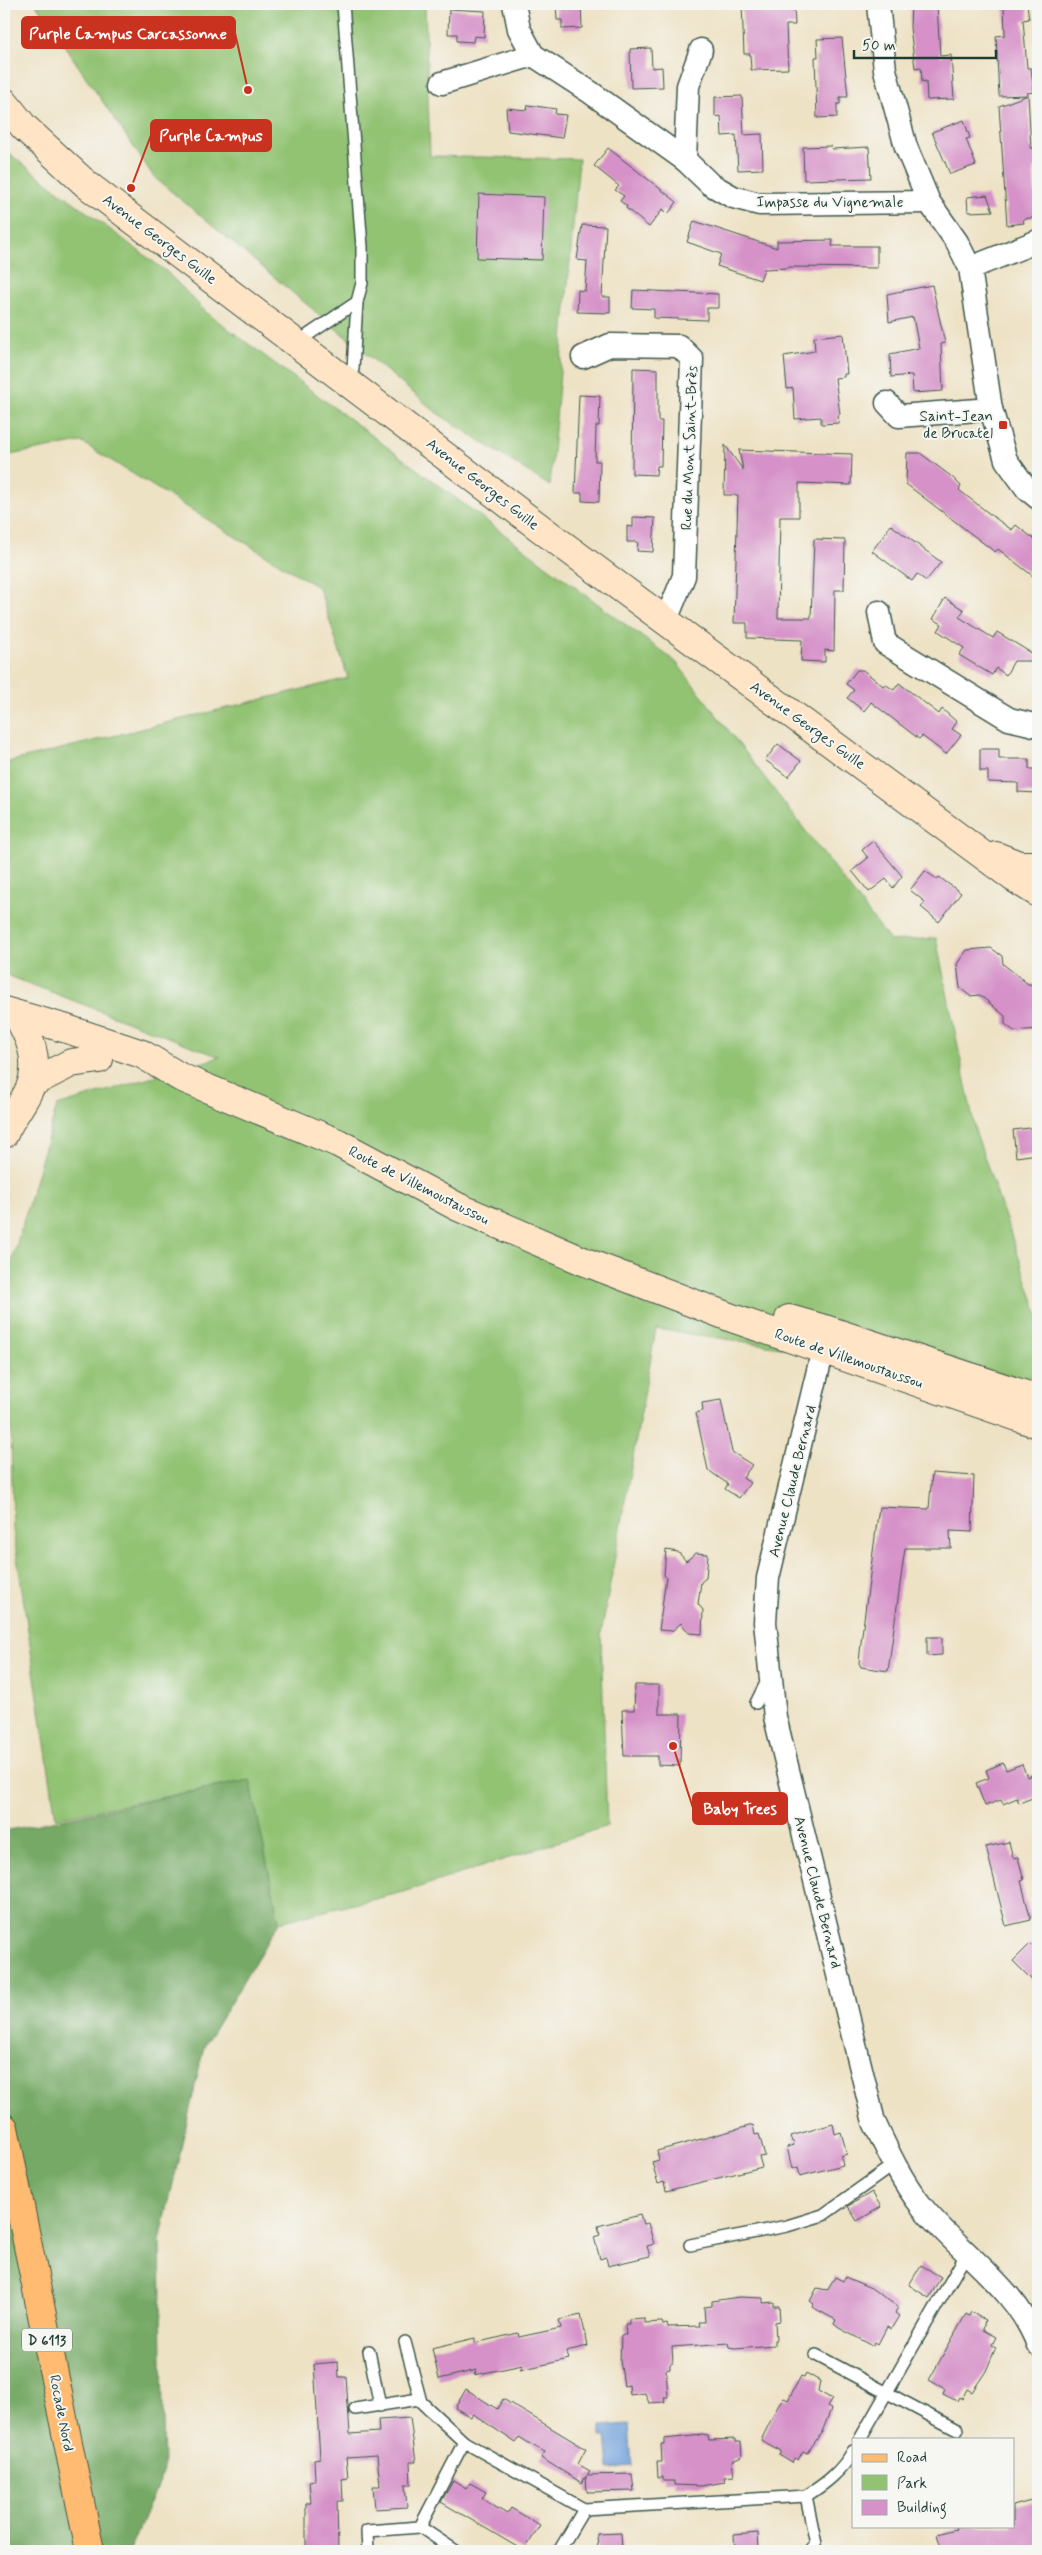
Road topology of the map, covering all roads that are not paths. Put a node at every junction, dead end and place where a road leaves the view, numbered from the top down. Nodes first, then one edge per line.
1 (343, 4) edge
2 (514, 4) edge
3 (878, 4) edge
4 (701, 50) dead end
5 (533, 55) junction
6 (442, 83) dead end
7 (4, 102) edge
8 (685, 160) junction
9 (929, 202) junction
10 (1038, 242) edge
11 (970, 268) junction
12 (357, 302) junction
13 (301, 344) junction
14 (583, 357) dead end
15 (346, 379) junction
16 (887, 403) dead end
17 (991, 410) junction
18 (1038, 498) edge
19 (879, 612) dead end
20 (666, 620) junction
21 (1038, 726) edge
22 (976, 849) junction
23 (1038, 865) edge
24 (1038, 893) edge
25 (14, 1023) edge
26 (99, 1059) junction
27 (180, 1076) junction
28 (32, 1083) junction
29 (4, 1134) edge
30 (826, 1339) junction
31 (1038, 1399) edge
32 (1038, 1424) edge
33 (770, 1676) junction
34 (756, 1703) dead end
35 (4, 2129) edge
36 (893, 2164) junction
37 (690, 2245) dead end
38 (968, 2251) junction
39 (405, 2342) dead end
40 (1038, 2344) edge
41 (369, 2351) dead end
42 (816, 2355) dead end
43 (885, 2394) junction
44 (419, 2399) junction
45 (380, 2406) junction
46 (356, 2409) dead end
47 (957, 2430) dead end
48 (861, 2438) edge
49 (464, 2442) junction
50 (852, 2453) edge
51 (806, 2496) junction
52 (584, 2509) junction
53 (420, 2527) junction
54 (90, 2551) edge
55 (368, 2551) edge
56 (456, 2551) edge
57 (559, 2551) edge
58 (810, 2551) edge

1 - 12 lane
2 - 5 street, Impasse du Vignemale
3 - 9 street
4 - 8 street
5 - 6 street
5 - 8 street, Impasse du Vignemale
7 - 13 street, Avenue Georges Guille
8 - 9 street, Impasse du Vignemale
9 - 11 street
10 - 11 street
11 - 17 street
12 - 13 lane
12 - 15 lane
13 - 15 street, Avenue Georges Guille
14 - 20 street, Rue du Mont Saint-Brès
15 - 20 street, Avenue Georges Guille
16 - 17 street
17 - 18 street
19 - 21 street
20 - 22 street, Avenue Georges Guille
22 - 23 street, Avenue Georges Guille
22 - 24 street, Avenue Georges Guille
25 - 26 street, Route de Villemoustaussou
25 - 27 street, Route de Villemoustaussou
25 - 28 street
26 - 27 street, Route de Villemoustaussou
26 - 28 street
27 - 30 street, Route de Villemoustaussou
28 - 29 street
30 - 31 street, Route de Villemoustaussou
30 - 32 street, Route de Villemoustaussou
30 - 33 street, Avenue Claude Bernard
33 - 34 lane
33 - 36 street, Avenue Claude Bernard
35 - 54 main road, Rocade Nord / D 6113
36 - 37 lane
36 - 38 street, Avenue Claude Bernard
38 - 40 street, Avenue Claude Bernard
38 - 43 lane
39 - 44 lane
41 - 45 lane
42 - 43 lane
43 - 47 lane
43 - 48 lane
44 - 45 lane
44 - 49 lane
45 - 46 lane
49 - 52 lane
49 - 53 lane
50 - 51 lane
51 - 52 lane
51 - 58 lane
52 - 57 lane
53 - 55 lane
53 - 56 lane

